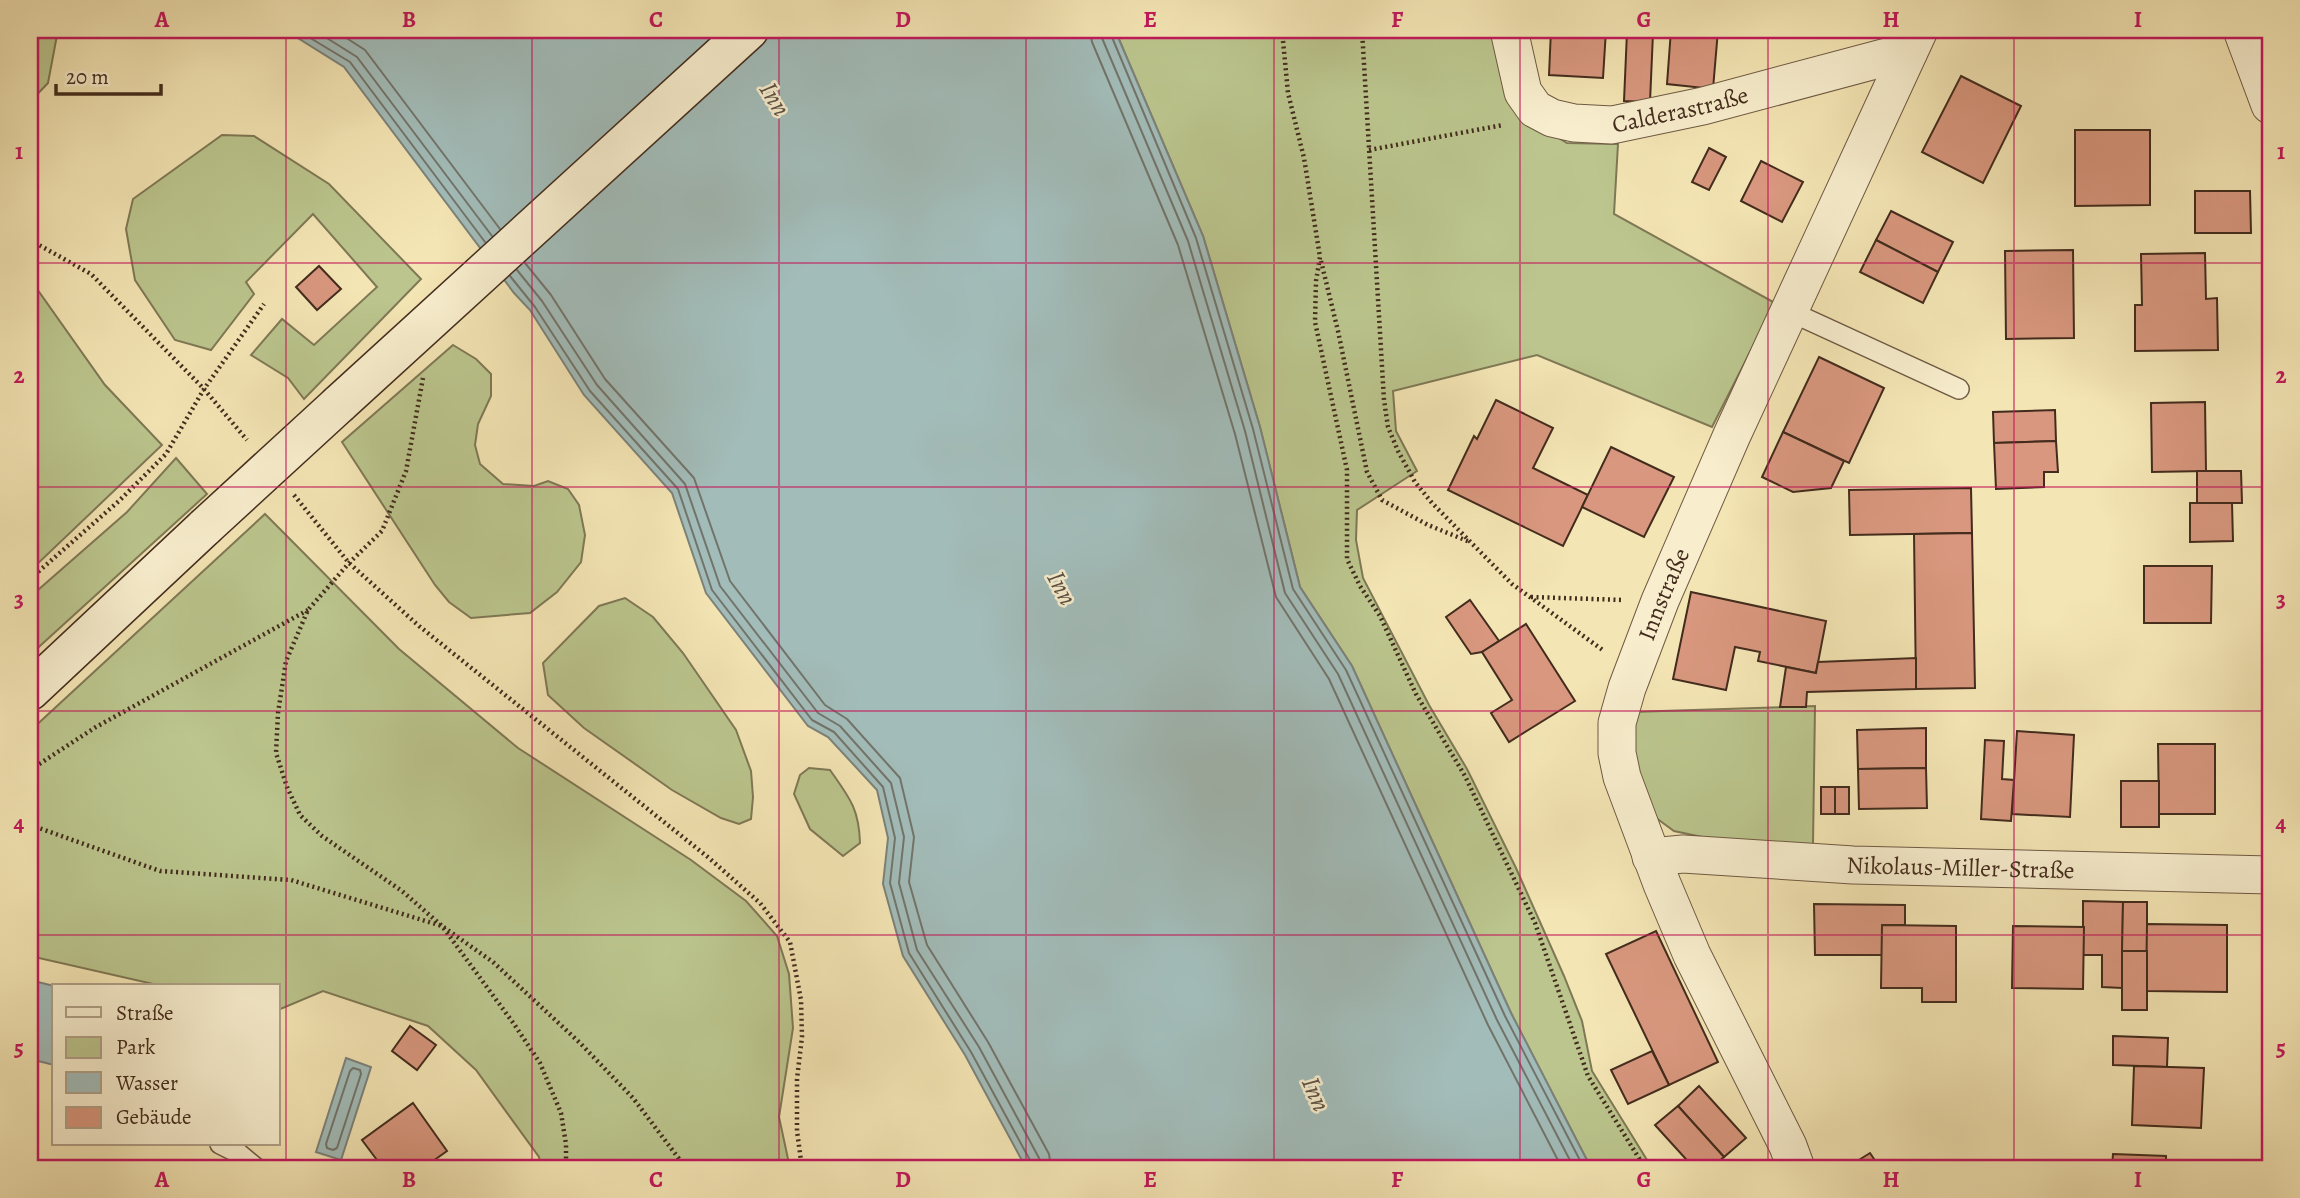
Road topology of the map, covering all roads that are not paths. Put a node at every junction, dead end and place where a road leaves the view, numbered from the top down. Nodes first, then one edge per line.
1 (749, 30) edge
2 (1509, 30) edge
3 (2242, 30) edge
4 (1914, 40) edge
5 (2270, 105) edge
6 (1789, 310) junction
7 (1959, 389) dead end
8 (30, 691) edge
9 (1651, 857) junction
10 (2270, 875) edge
11 (224, 1146) edge
12 (256, 1168) edge
13 (1796, 1168) edge

1 - 8 main road, bridge
2 - 4 street, Calderastraße
3 - 5 street
4 - 6 street, Innstraße
6 - 7 lane
6 - 9 street, Innstraße
9 - 10 street, Nikolaus-Miller-Straße
9 - 13 street, Innstraße
11 - 12 lane

